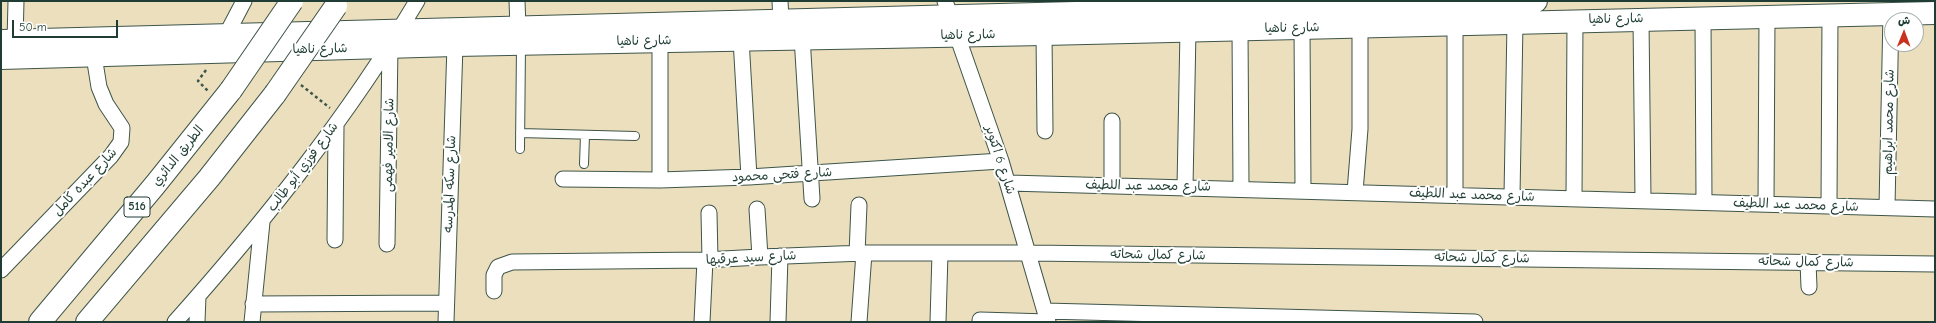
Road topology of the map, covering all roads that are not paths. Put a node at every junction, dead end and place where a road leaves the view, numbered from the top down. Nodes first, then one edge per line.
1 (16, 1) edge
2 (244, 1) edge
3 (292, 1) edge
4 (417, 1) edge
5 (517, 1) edge
6 (1503, 1) edge
7 (1536, 1) edge
8 (1441, 2) edge
9 (338, 3) edge
10 (1381, 3) edge
11 (1261, 4) edge
12 (1318, 4) edge
13 (1204, 5) edge
14 (1086, 7) edge
15 (780, 11) edge
16 (1884, 13) edge
17 (1924, 13) edge
18 (1935, 13) edge
19 (1152, 14) edge
20 (1830, 14) junction
21 (1766, 16) junction
22 (950, 17) edge
23 (1703, 17) junction
24 (1641, 19) junction
25 (1574, 20) junction
26 (1515, 22) junction
27 (1455, 24) junction
28 (1360, 26) junction
29 (1302, 27) junction
30 (1240, 29) junction
31 (1188, 30) junction
32 (704, 31) junction
33 (1044, 34) junction
34 (519, 36) junction
35 (802, 37) junction
36 (741, 39) junction
37 (660, 40) junction
38 (8, 41) edge
39 (392, 41) junction
40 (223, 42) junction
41 (455, 45) junction
42 (1890, 52) edge
43 (94, 56) junction
44 (1, 58) edge
45 (1112, 121) dead end
46 (336, 126) junction
47 (1045, 131) dead end
48 (520, 133) junction
49 (585, 135) junction
50 (634, 136) dead end
51 (520, 149) dead end
52 (1001, 161) junction
53 (584, 164) dead end
54 (810, 174) junction
55 (749, 177) junction
56 (563, 180) dead end
57 (660, 180) junction
58 (1008, 183) junction
59 (1112, 185) junction
60 (1185, 187) junction
61 (1241, 188) junction
62 (1303, 190) junction
63 (1355, 192) junction
64 (1455, 195) junction
65 (1512, 196) junction
66 (1574, 198) junction
67 (812, 199) dead end
68 (1643, 200) junction
69 (1704, 202) junction
70 (1766, 204) junction
71 (859, 205) dead end
72 (1829, 206) junction
73 (1887, 207) junction
74 (757, 209) dead end
75 (1935, 209) edge
76 (709, 213) dead end
77 (262, 222) junction
78 (335, 240) dead end
79 (387, 244) dead end
80 (940, 253) junction
81 (1029, 253) junction
82 (860, 254) junction
83 (760, 256) junction
84 (780, 256) junction
85 (707, 260) junction
86 (1808, 262) junction
87 (1935, 264) edge
88 (1, 270) edge
89 (1809, 287) dead end
90 (494, 291) dead end
91 (198, 296) junction
92 (446, 303) junction
93 (253, 304) junction
94 (1047, 318) edge
95 (980, 320) dead end
96 (40, 322) edge
97 (87, 322) edge
98 (175, 322) edge
99 (197, 322) edge
100 (252, 322) edge
101 (446, 322) edge
102 (702, 322) edge
103 (778, 322) edge
104 (859, 322) edge
105 (938, 322) edge
106 (1475, 322) edge

1 - 38 street
2 - 40 street
3 - 96 main road, الطريق الدائري / 516, bridge
4 - 39 street, شارع فوزي أبو طالب
5 - 34 street
6 - 7 main road, شارع ناهيا
6 - 8 main road, شارع ناهيا
8 - 10 main road, شارع ناهيا
9 - 97 main road, bridge
10 - 12 main road, شارع ناهيا
11 - 12 main road, شارع ناهيا
11 - 13 main road, شارع ناهيا
13 - 19 main road, شارع ناهيا
14 - 19 main road, شارع ناهيا
14 - 22 main road, شارع ناهيا
15 - 22 main road, شارع ناهيا
15 - 32 main road, شارع ناهيا
16 - 20 main road, شارع ناهيا
17 - 18 main road, شارع ناهيا
19 - 31 main road, شارع ناهيا
19 - 33 main road, شارع ناهيا
20 - 21 main road, شارع ناهيا
20 - 72 street
21 - 23 main road, شارع ناهيا
21 - 70 street
22 - 33 main road, شارع ناهيا
22 - 35 main road, شارع ناهيا
22 - 52 street, شارع 6 اكتوبر
23 - 24 main road, شارع ناهيا
23 - 69 street
24 - 25 main road, شارع ناهيا
24 - 68 street
25 - 26 main road, شارع ناهيا
25 - 66 street
26 - 27 main road, شارع ناهيا
26 - 65 street
27 - 28 main road, شارع ناهيا
27 - 64 street
28 - 29 main road, شارع ناهيا
28 - 63 street
29 - 30 main road, شارع ناهيا
29 - 62 street
30 - 31 main road, شارع ناهيا
30 - 61 street
31 - 60 street
32 - 34 main road, شارع ناهيا
32 - 36 main road, شارع ناهيا
32 - 37 main road, شارع ناهيا
33 - 47 street
34 - 37 main road, شارع ناهيا
34 - 39 main road, شارع ناهيا
34 - 41 main road, شارع ناهيا
34 - 48 lane
35 - 36 main road, شارع ناهيا
35 - 54 street
36 - 55 street
37 - 57 street
38 - 40 main road, شارع ناهيا
39 - 40 main road, شارع ناهيا
39 - 41 main road, شارع ناهيا
39 - 46 street, شارع فوزي أبو طالب
39 - 79 street, شارع الامير فهمى
40 - 43 main road, شارع ناهيا
41 - 92 street, شارع سكه المدرسه
42 - 73 street, شارع محمد ابراهيم
43 - 44 main road, شارع ناهيا
43 - 88 street, شارع عبده كامل
45 - 59 street
46 - 77 street, شارع فوزي أبو طالب
46 - 78 street
48 - 49 lane
48 - 51 lane
49 - 50 lane
49 - 53 lane
52 - 54 street, شارع فتحى محمود
52 - 58 street, شارع 6 اكتوبر
54 - 55 street, شارع فتحى محمود
54 - 67 street
55 - 57 street, شارع فتحى محمود
56 - 57 street, شارع فتحى محمود
58 - 59 street, شارع محمد عبد اللطيف
58 - 81 street, شارع 6 اكتوبر
59 - 60 street, شارع محمد عبد اللطيف
60 - 61 street, شارع محمد عبد اللطيف
61 - 62 street, شارع محمد عبد اللطيف
62 - 63 street, شارع محمد عبد اللطيف
63 - 64 street, شارع محمد عبد اللطيف
64 - 65 street, شارع محمد عبد اللطيف
65 - 66 street, شارع محمد عبد اللطيف
66 - 68 street, شارع محمد عبد اللطيف
68 - 69 street, شارع محمد عبد اللطيف
69 - 70 street, شارع محمد عبد اللطيف
70 - 72 street, شارع محمد عبد اللطيف
71 - 82 street
72 - 73 street, شارع محمد عبد اللطيف
73 - 75 street, شارع محمد عبد اللطيف
74 - 83 street
76 - 85 street
77 - 91 street, شارع فوزي أبو طالب
77 - 93 street
80 - 81 street, شارع سيد عرقبها
80 - 82 street, شارع سيد عرقبها
80 - 105 street
81 - 86 street, شارع كمال شحاته
81 - 94 street, شارع 6 اكتوبر
82 - 84 street, شارع سيد عرقبها
82 - 104 street
83 - 84 street, شارع سيد عرقبها
83 - 85 street, شارع سيد عرقبها
84 - 103 street
85 - 90 street, شارع سيد عرقبها
85 - 102 street
86 - 87 street, شارع كمال شحاته
86 - 89 street
91 - 98 street, شارع فوزي أبو طالب
91 - 99 street
92 - 93 street
92 - 101 street, شارع سكه المدرسه
93 - 100 street
94 - 95 street
94 - 106 street

